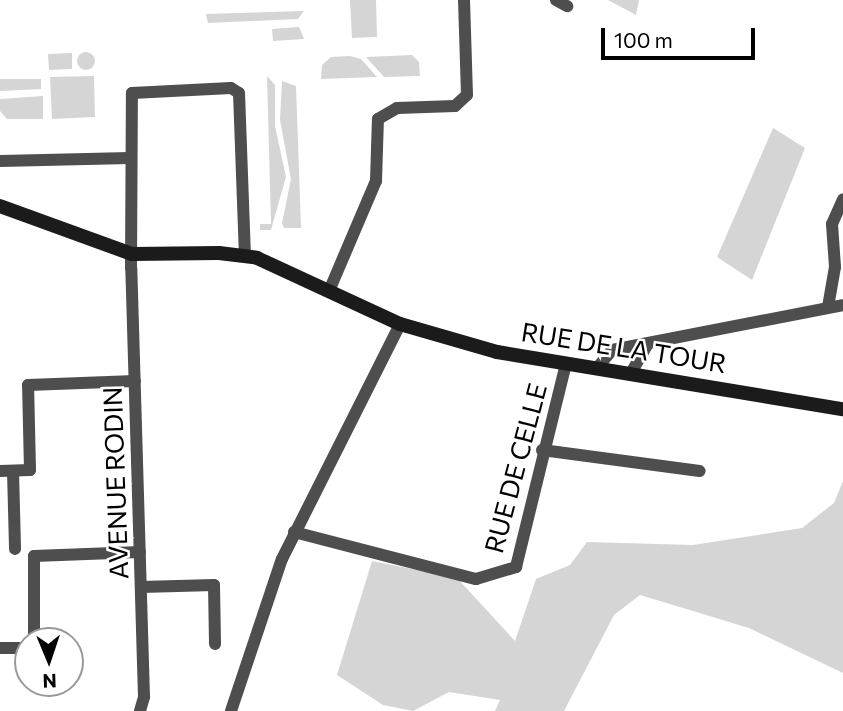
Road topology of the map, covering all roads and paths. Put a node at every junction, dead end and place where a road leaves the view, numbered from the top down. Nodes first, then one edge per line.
1 (464, 0) edge
2 (130, 158) junction
3 (0, 162) edge
4 (843, 199) edge
5 (0, 206) edge
6 (132, 254) junction
7 (245, 255) junction
8 (329, 291) junction
9 (843, 305) edge
10 (828, 307) junction
11 (400, 324) junction
12 (647, 345) junction
13 (566, 363) junction
14 (597, 368) junction
15 (631, 373) junction
16 (135, 381) junction
17 (843, 409) edge
18 (542, 450) junction
19 (6, 471) edge
20 (700, 471) dead end
21 (294, 532) junction
22 (15, 549) dead end
23 (140, 552) junction
24 (141, 587) junction
25 (34, 627) edge
26 (215, 644) dead end
27 (140, 711) edge
28 (231, 711) edge

1 - 8 street
2 - 3 street
2 - 6 street, AVENUE RODIN
2 - 7 street, AVENUE RODIN
4 - 10 street
5 - 6 street
6 - 7 street
6 - 16 street, AVENUE RODIN
7 - 8 street, RUE DE LA TOUR
8 - 11 street, RUE DE LA TOUR
9 - 10 street
10 - 12 street
11 - 13 street, RUE DE LA TOUR
11 - 21 street
12 - 14 street
12 - 15 street
13 - 14 street, RUE DE LA TOUR
13 - 18 street, RUE DE CELLE
14 - 15 street, RUE DE LA TOUR
15 - 17 street, RUE DE LA TOUR
16 - 19 street
16 - 23 street, AVENUE RODIN
18 - 20 street
18 - 21 street, RUE DE CELLE
19 - 22 street
21 - 28 street
23 - 24 street, AVENUE RODIN
23 - 25 street
24 - 26 street
24 - 27 street, AVENUE RODIN

